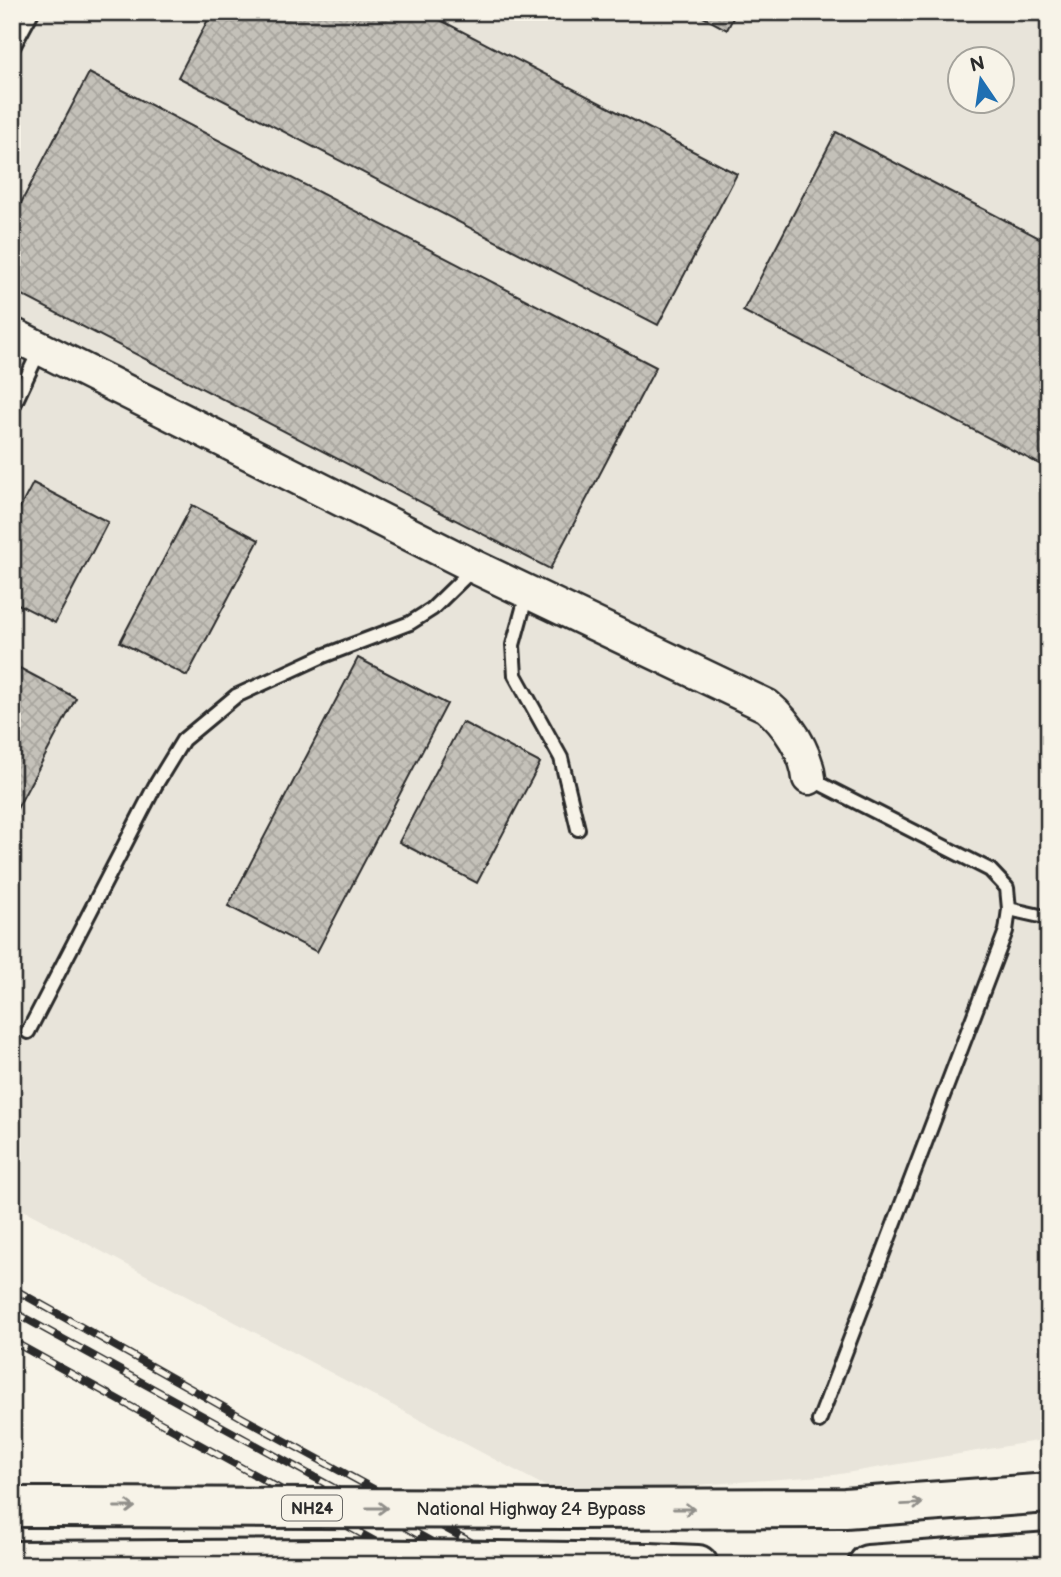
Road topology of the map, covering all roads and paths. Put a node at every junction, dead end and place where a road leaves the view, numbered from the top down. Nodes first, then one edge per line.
1 (32, 12) edge
2 (12, 49) edge
3 (12, 334) edge
4 (41, 348) junction
5 (12, 409) edge
6 (475, 566) junction
7 (528, 592) junction
8 (809, 778) joint
9 (578, 829) dead end
10 (1009, 909) junction
11 (1049, 918) edge
12 (28, 1032) dead end
13 (819, 1421) dead end
14 (1049, 1493) edge
15 (12, 1507) edge
16 (1049, 1552) edge
17 (12, 1561) edge
18 (649, 1563) edge
19 (698, 1565) edge
20 (868, 1565) edge

1 - 2 lane
3 - 4 street
4 - 5 lane
4 - 6 street
6 - 7 street
6 - 12 lane
7 - 8 street
7 - 9 lane
8 - 10 lane
10 - 11 lane
10 - 13 lane
15 -> 14 highway, National Highway 24 Bypass / NH24, bridge
16 - 20 highway
17 - 18 highway, bridge
18 - 19 highway

